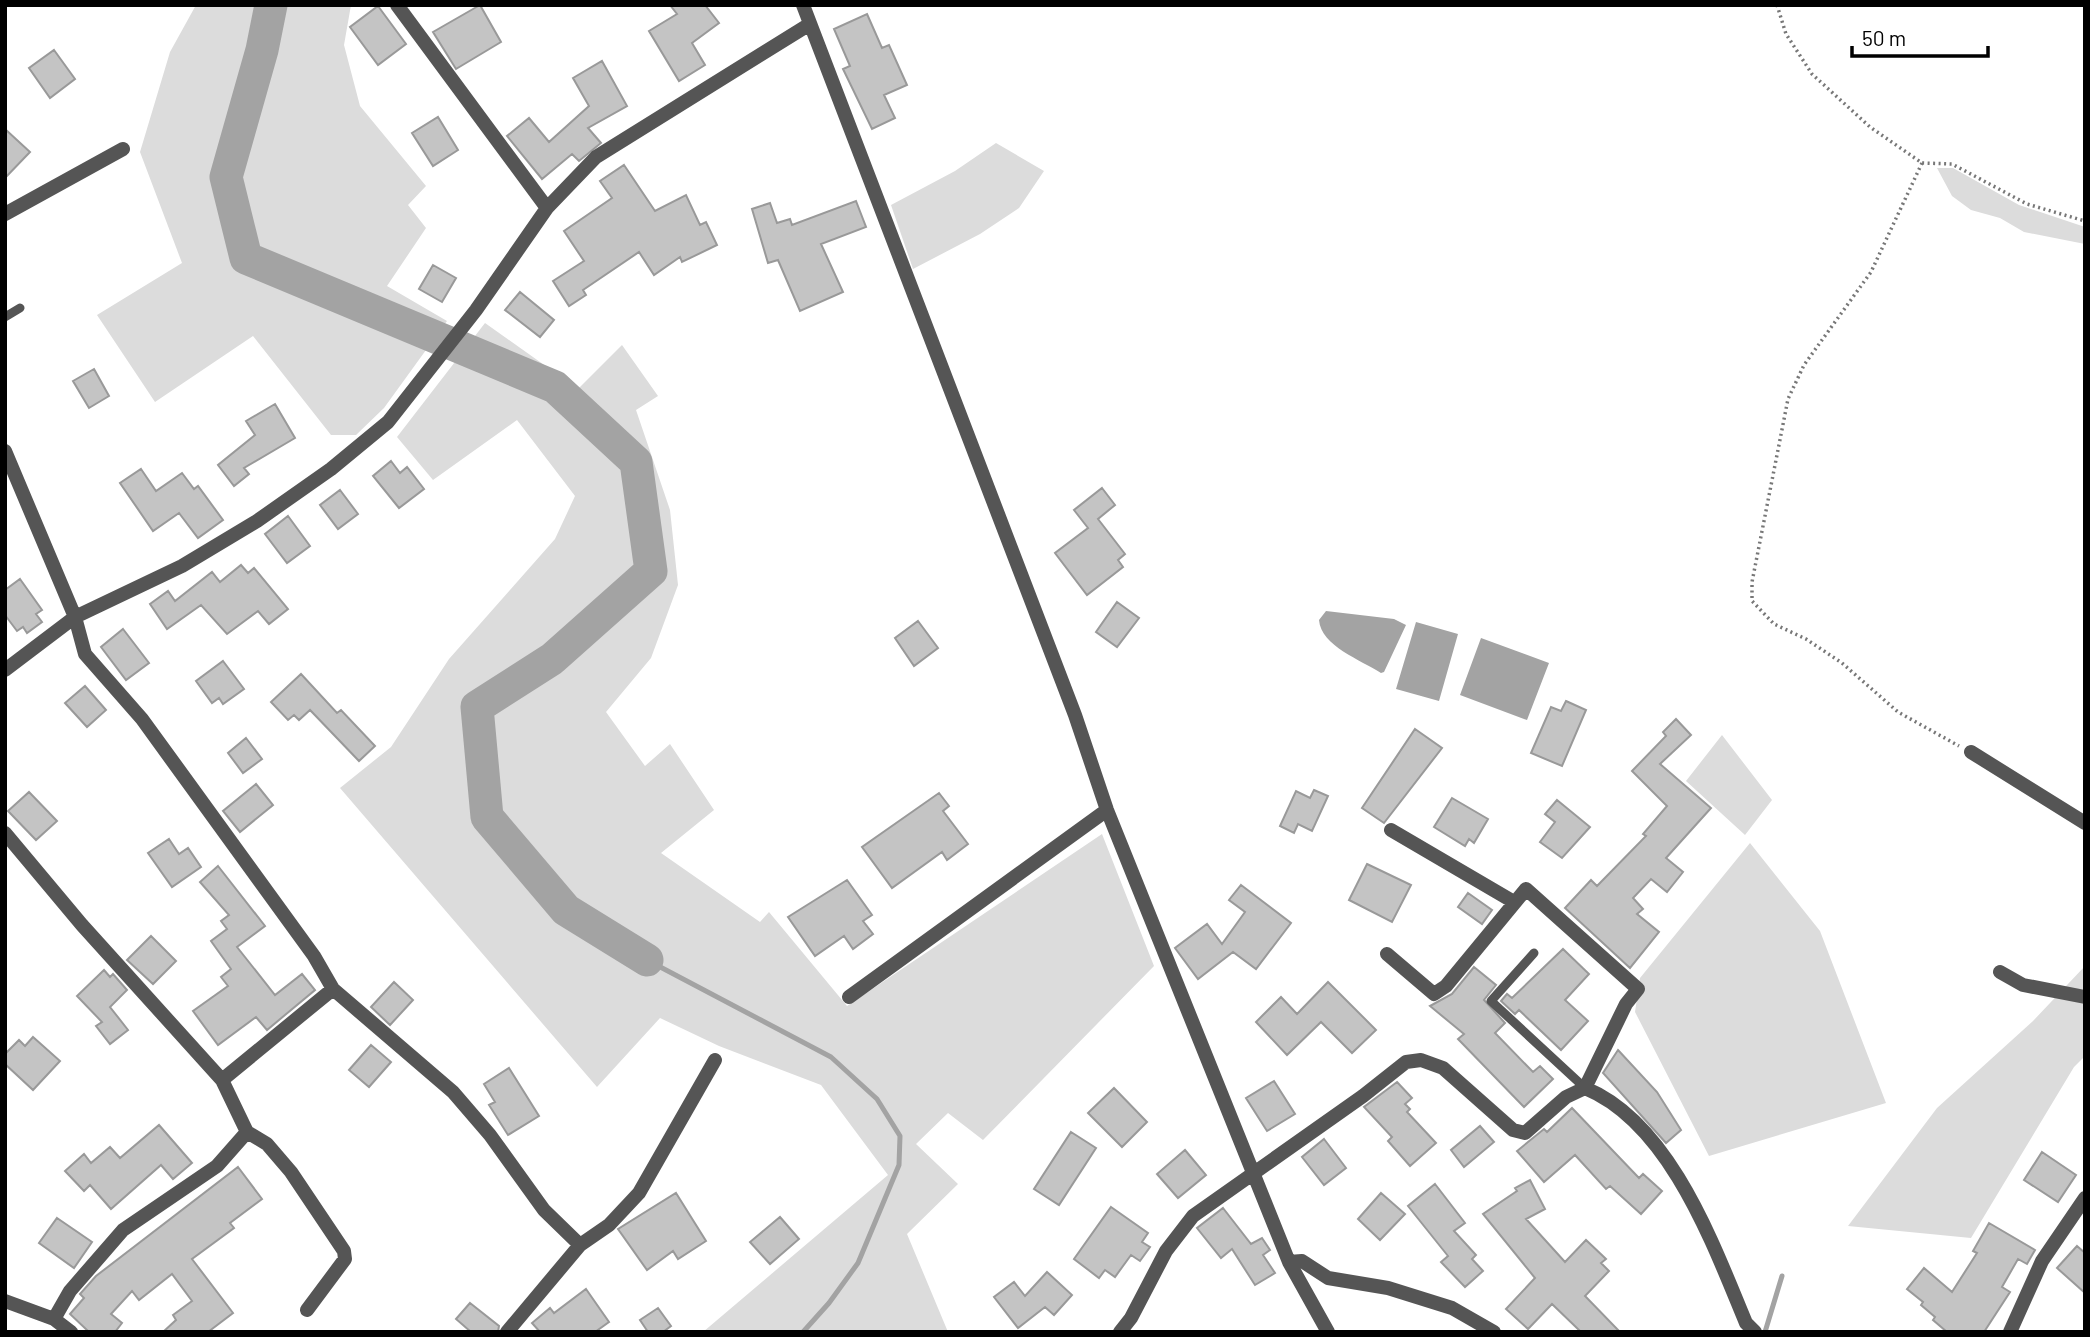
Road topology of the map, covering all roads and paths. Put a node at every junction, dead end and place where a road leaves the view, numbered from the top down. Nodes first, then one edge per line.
1 (397, 5) edge
2 (803, 5) edge
3 (1776, 5) edge
4 (810, 24) junction
5 (123, 149) dead end
6 (1922, 163) junction
7 (547, 208) junction
8 (5, 214) edge
9 (2085, 221) edge
10 (20, 308) dead end
11 (5, 317) edge
12 (5, 451) edge
13 (75, 617) junction
14 (5, 670) edge
15 (1971, 752) joint
16 (1107, 810) junction
17 (2085, 823) edge
18 (1391, 830) dead end
19 (5, 833) edge
20 (1514, 902) junction
21 (1534, 953) dead end
22 (1387, 954) dead end
23 (2000, 972) dead end
24 (332, 989) junction
25 (2085, 996) edge
26 (849, 997) dead end
27 (715, 1060) dead end
28 (222, 1080) junction
29 (1585, 1088) junction
30 (247, 1132) junction
31 (1254, 1175) junction
32 (2085, 1198) edge
33 (580, 1245) junction
34 (1289, 1262) junction
35 (5, 1301) edge
36 (307, 1310) dead end
37 (54, 1320) junction
38 (1750, 1328) edge
39 (71, 1332) edge
40 (507, 1332) edge
41 (1120, 1332) edge
42 (1328, 1332) edge
43 (1494, 1332) edge
44 (2010, 1332) edge

1 - 7 street
2 - 4 street
3 - 6 path
4 - 7 street
4 - 16 street
5 - 8 street
6 - 9 path
6 - 15 path
7 - 13 street
10 - 11 lane
12 - 13 street
13 - 14 street
13 - 24 street
15 - 17 street
16 - 26 street
16 - 31 street
18 - 20 street
19 - 28 street
20 - 22 street
20 - 29 street
21 - 29 lane
23 - 25 street
24 - 28 street
24 - 33 street
27 - 33 street
28 - 30 street
29 - 31 street
29 - 38 street
30 - 36 street
30 - 37 street
31 - 34 street
31 - 41 street
32 - 44 street
33 - 40 street
34 - 42 street
34 - 43 street
35 - 37 street
37 - 39 street

